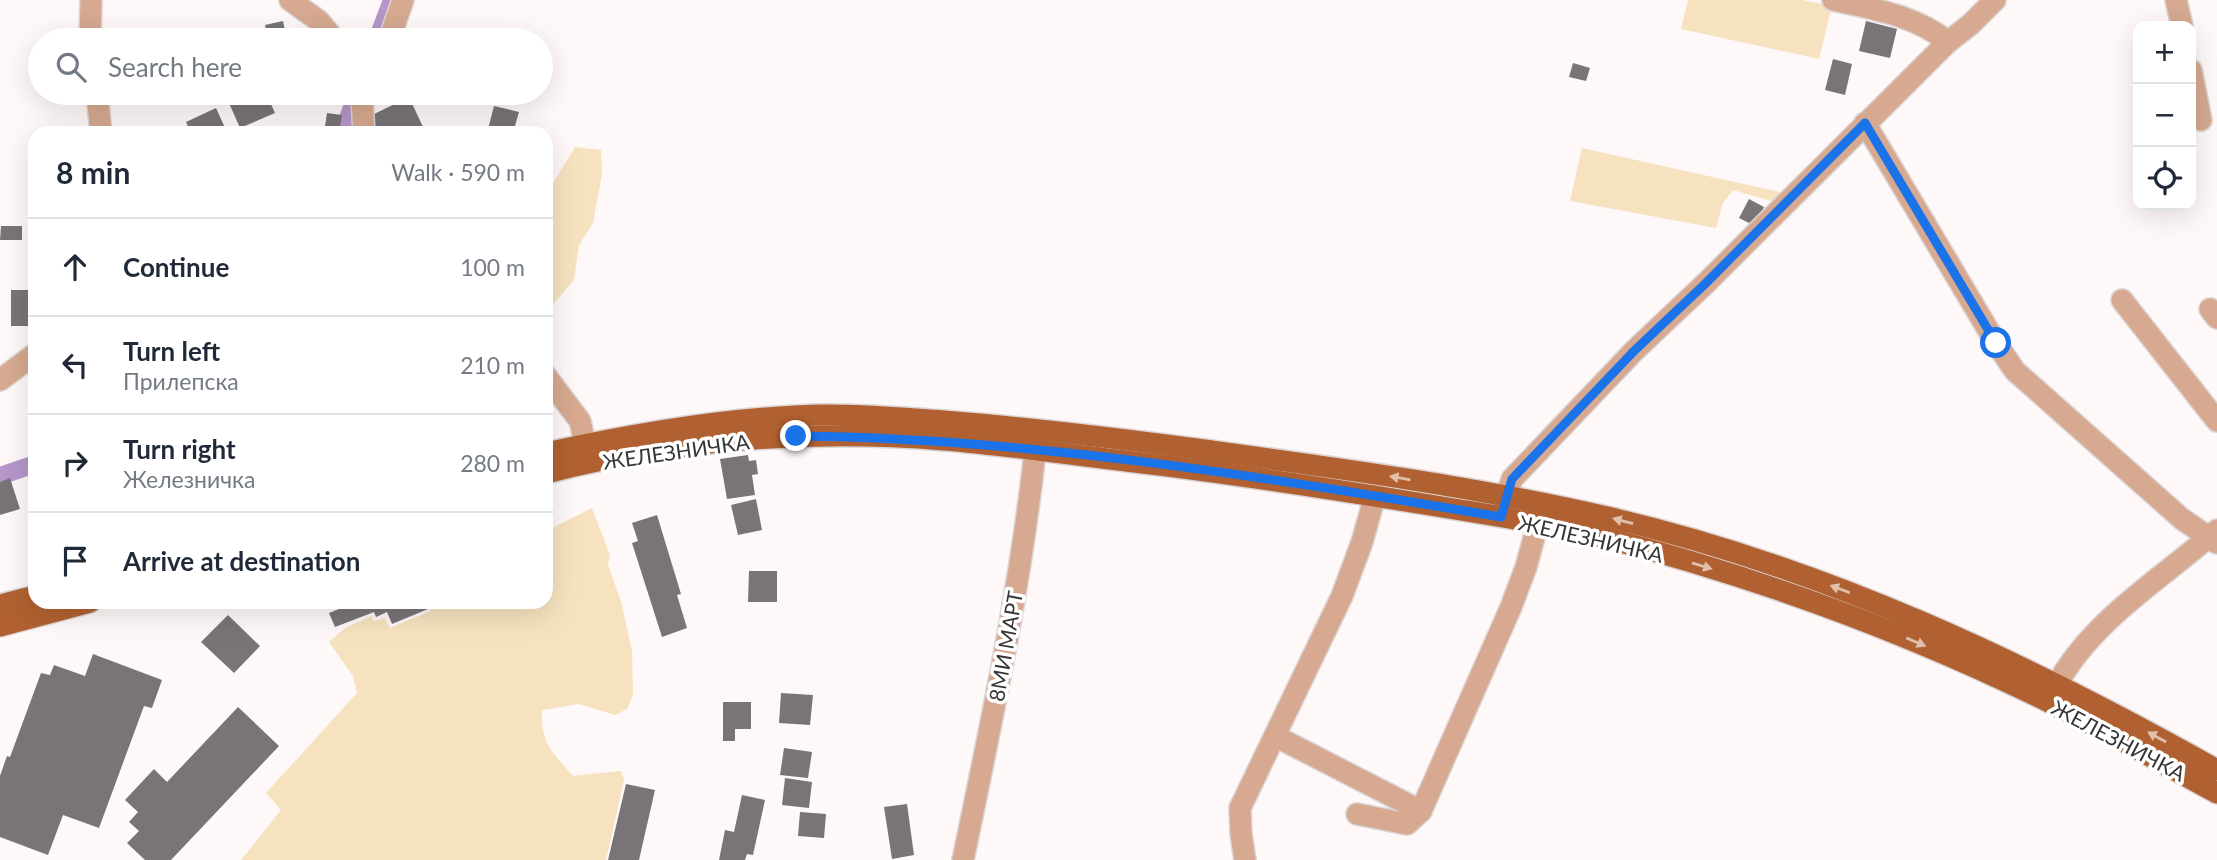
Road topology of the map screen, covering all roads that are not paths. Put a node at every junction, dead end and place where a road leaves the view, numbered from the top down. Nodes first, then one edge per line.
1 (91, 0) edge
2 (290, 0) edge
3 (403, 0) edge
4 (1833, 0) edge
5 (1995, 0) edge
6 (2176, 0) edge
7 (2181, 21) edge
8 (90, 28) edge
9 (324, 28) edge
10 (393, 28) edge
11 (1948, 42) junction
12 (2194, 84) edge
13 (98, 105) edge
14 (363, 105) edge
15 (2201, 120) dead end
16 (1865, 123) junction
17 (100, 126) edge
18 (364, 126) edge
19 (2122, 300) dead end
20 (28, 359) edge
21 (0, 380) edge
22 (553, 385) edge
23 (2217, 421) edge
24 (1036, 440) junction
25 (553, 453) edge
26 (587, 454) junction
27 (553, 470) edge
28 (1375, 496) junction
29 (1544, 503) junction
30 (1503, 507) junction
31 (1539, 525) junction
32 (2214, 537) edge
33 (28, 598) edge
34 (0, 605) edge
35 (64, 609) edge
36 (0, 626) edge
37 (2056, 694) junction
38 (1275, 736) junction
39 (2217, 770) edge
40 (2217, 793) edge
41 (1421, 811) junction
42 (1357, 814) dead end
43 (963, 860) edge
44 (1245, 860) edge

1 - 8 street
2 - 9 street
3 - 10 street
4 - 11 street
5 - 11 street
6 - 7 street
11 - 16 street
12 - 15 street
13 - 17 street
14 - 18 street
16 - 30 street
16 - 32 street
19 - 23 street
20 - 21 street
22 - 26 street
24 - 26 main road, ЖЕЛЕЗНИЧКА
24 - 28 main road, ЖЕЛЕЗНИЧКА
30 -> 24 main road, ЖЕЛЕЗНИЧКА
24 - 43 street, 8МИ МАРТ
25 - 26 main road, ЖЕЛЕЗНИЧКА
26 - 27 main road, ЖЕЛЕЗНИЧКА
28 - 30 main road, ЖЕЛЕЗНИЧКА
28 - 38 street
29 - 30 main road, ЖЕЛЕЗНИЧКА
29 - 31 street
37 -> 29 main road, ЖЕЛЕЗНИЧКА
30 - 31 main road, ЖЕЛЕЗНИЧКА
31 -> 37 main road, ЖЕЛЕЗНИЧКА
31 - 41 street
32 - 37 street
33 - 34 main road
35 - 36 main road
39 -> 37 main road, ЖЕЛЕЗНИЧКА
37 - 40 main road, ЖЕЛЕЗНИЧКА
38 - 41 street
38 - 44 street
41 - 42 street

